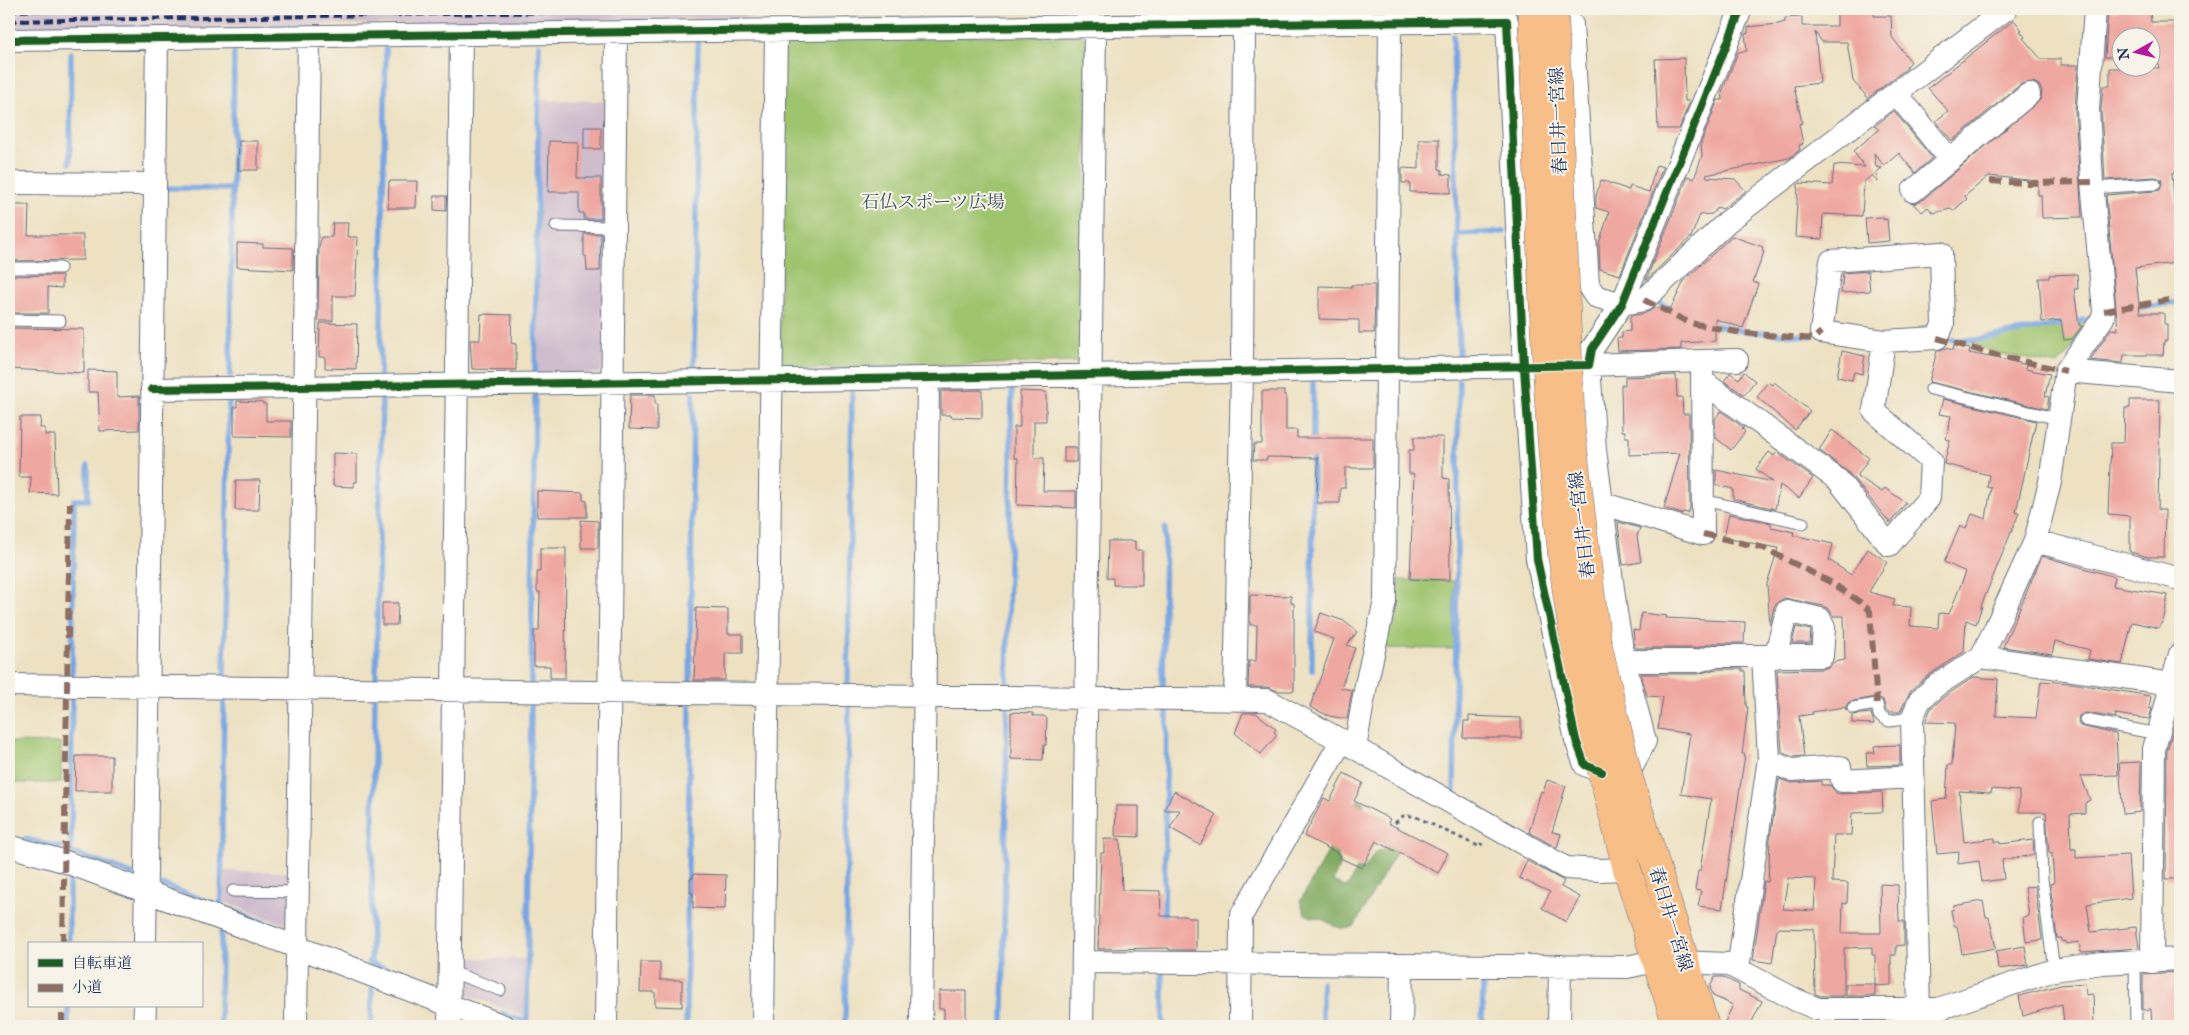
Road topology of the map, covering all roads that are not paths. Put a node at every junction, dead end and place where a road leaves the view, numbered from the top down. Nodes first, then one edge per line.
1 (1532, 9) edge
2 (1741, 9) edge
3 (2006, 9) edge
4 (2095, 9) edge
5 (1566, 15) edge
6 (1390, 23) junction
7 (1244, 25) junction
8 (1095, 27) junction
9 (1507, 30) junction
10 (776, 31) junction
11 (616, 33) junction
12 (461, 34) junction
13 (308, 36) junction
14 (156, 38) junction
15 (9, 40) edge
16 (1896, 93) junction
17 (2029, 94) dead end
18 (1950, 160) junction
19 (9, 183) edge
20 (155, 184) junction
21 (2155, 184) dead end
22 (2092, 188) junction
23 (1913, 191) dead end
24 (556, 226) dead end
25 (614, 227) junction
26 (9, 268) edge
27 (60, 268) dead end
28 (1622, 304) junction
29 (9, 320) edge
30 (60, 321) dead end
31 (1884, 341) junction
32 (1737, 360) dead end
33 (1589, 364) junction
34 (1524, 367) junction
35 (1388, 369) junction
36 (1702, 371) junction
37 (2066, 371) junction
38 (1242, 372) junction
39 (1090, 375) junction
40 (928, 378) junction
41 (771, 380) junction
42 (613, 382) junction
43 (2180, 382) edge
44 (456, 384) junction
45 (304, 386) junction
46 (152, 389) junction
47 (1931, 389) dead end
48 (2059, 420) junction
49 (1703, 500) junction
50 (1601, 503) junction
51 (1803, 523) dead end
52 (2035, 541) junction
53 (2180, 579) edge
54 (2180, 654) edge
55 (1981, 657) junction
56 (1624, 661) junction
57 (2176, 684) edge
58 (9, 685) edge
59 (149, 686) junction
60 (300, 688) junction
61 (454, 690) junction
62 (610, 692) junction
63 (767, 694) junction
64 (925, 696) junction
65 (1086, 698) junction
66 (1235, 700) junction
67 (1853, 708) dead end
68 (1912, 718) junction
69 (2086, 720) dead end
70 (2158, 734) junction
71 (1349, 744) junction
72 (1769, 761) junction
73 (1615, 774) junction
74 (1914, 777) junction
75 (2040, 822) dead end
76 (9, 846) edge
77 (1628, 869) junction
78 (146, 891) junction
79 (233, 891) dead end
80 (298, 892) junction
81 (145, 942) edge
82 (298, 947) junction
83 (2180, 959) edge
84 (1656, 961) junction
85 (1684, 961) junction
86 (1083, 962) junction
87 (2144, 962) junction
88 (1241, 963) junction
89 (1402, 965) junction
90 (1560, 966) junction
91 (1738, 969) junction
92 (2054, 970) junction
93 (449, 971) junction
94 (500, 990) dead end
95 (145, 1008) edge
96 (449, 1015) edge
97 (1932, 1015) edge
98 (144, 1026) edge
99 (296, 1026) edge
100 (504, 1026) edge
101 (606, 1026) edge
102 (763, 1026) edge
103 (922, 1026) edge
104 (1082, 1026) edge
105 (1240, 1026) edge
106 (1401, 1026) edge
107 (1559, 1026) edge
108 (1677, 1026) edge
109 (1705, 1026) edge
110 (2136, 1026) edge

1 - 73 main road, 春日井一宮線, bridge
2 - 28 street
3 - 16 street
4 - 22 street
5 - 9 street
5 - 28 street
5 - 73 main road, 春日井一宮線, bridge
6 - 7 street
6 - 9 street
6 - 35 street
7 - 8 street
7 - 38 street
8 - 10 street
8 - 39 street
9 - 34 street
10 - 11 street
10 - 41 street
11 - 12 street
11 - 25 street
12 - 13 street
12 - 44 street
13 - 14 street
13 - 45 street
14 - 15 street
14 - 20 street
16 - 18 street
16 - 28 street
17 - 18 street
18 - 23 street
19 - 20 street
20 - 46 street
21 - 22 lane
22 - 37 street
24 - 25 lane
25 - 42 street
26 - 27 lane
28 - 33 street
29 - 30 lane
31 - 31 street
31 - 36 street
32 - 36 street
33 - 34 street
33 - 36 street
33 - 50 street
34 - 35 street
34 - 73 street
35 - 38 street
35 - 71 street
36 - 49 street
37 - 43 street
37 - 48 street
38 - 39 street
38 - 66 street
39 - 40 street
39 - 65 street
40 - 41 street
40 - 64 street
41 - 42 street
41 - 63 street
42 - 44 street
42 - 62 street
44 - 45 street
44 - 61 street
45 - 46 street
45 - 60 street
46 - 59 street
47 - 48 lane
48 - 52 street
49 - 50 street
49 - 51 lane
50 - 56 street
52 - 53 street
52 - 55 street
54 - 57 street
55 - 57 street
55 - 68 street
56 - 72 street
56 - 73 street
57 - 70 street
58 - 59 street
59 - 60 street
59 - 78 street
60 - 61 street
60 - 80 street
61 - 62 street
61 - 93 street
62 - 63 street
62 - 101 street
63 - 64 street
63 - 102 street
64 - 65 street
64 - 103 street
65 - 66 street
65 - 86 street
66 - 71 street
67 - 68 lane
68 - 74 street
69 - 70 lane
70 - 87 street
71 - 77 street
71 - 88 street
72 - 74 street
72 - 91 street
73 - 77 main road, 春日井一宮線
73 - 85 main road, 春日井一宮線
74 - 97 street
75 - 92 lane
76 - 78 street
77 - 84 main road, 春日井一宮線
78 - 81 street
78 - 82 street
79 - 80 lane
80 - 82 street
82 - 96 street
82 - 99 street
83 - 87 street
84 - 85 street
84 - 90 street
84 - 108 main road, 春日井一宮線
85 - 91 street
85 - 109 main road, 春日井一宮線
86 - 88 street
86 - 104 street
87 - 92 street
87 - 110 lane
88 - 89 street
88 - 105 street
89 - 90 street
89 - 106 street
90 - 107 street
91 - 97 street
92 - 97 street
93 - 94 lane
93 - 96 street
95 - 98 street
96 - 100 street

